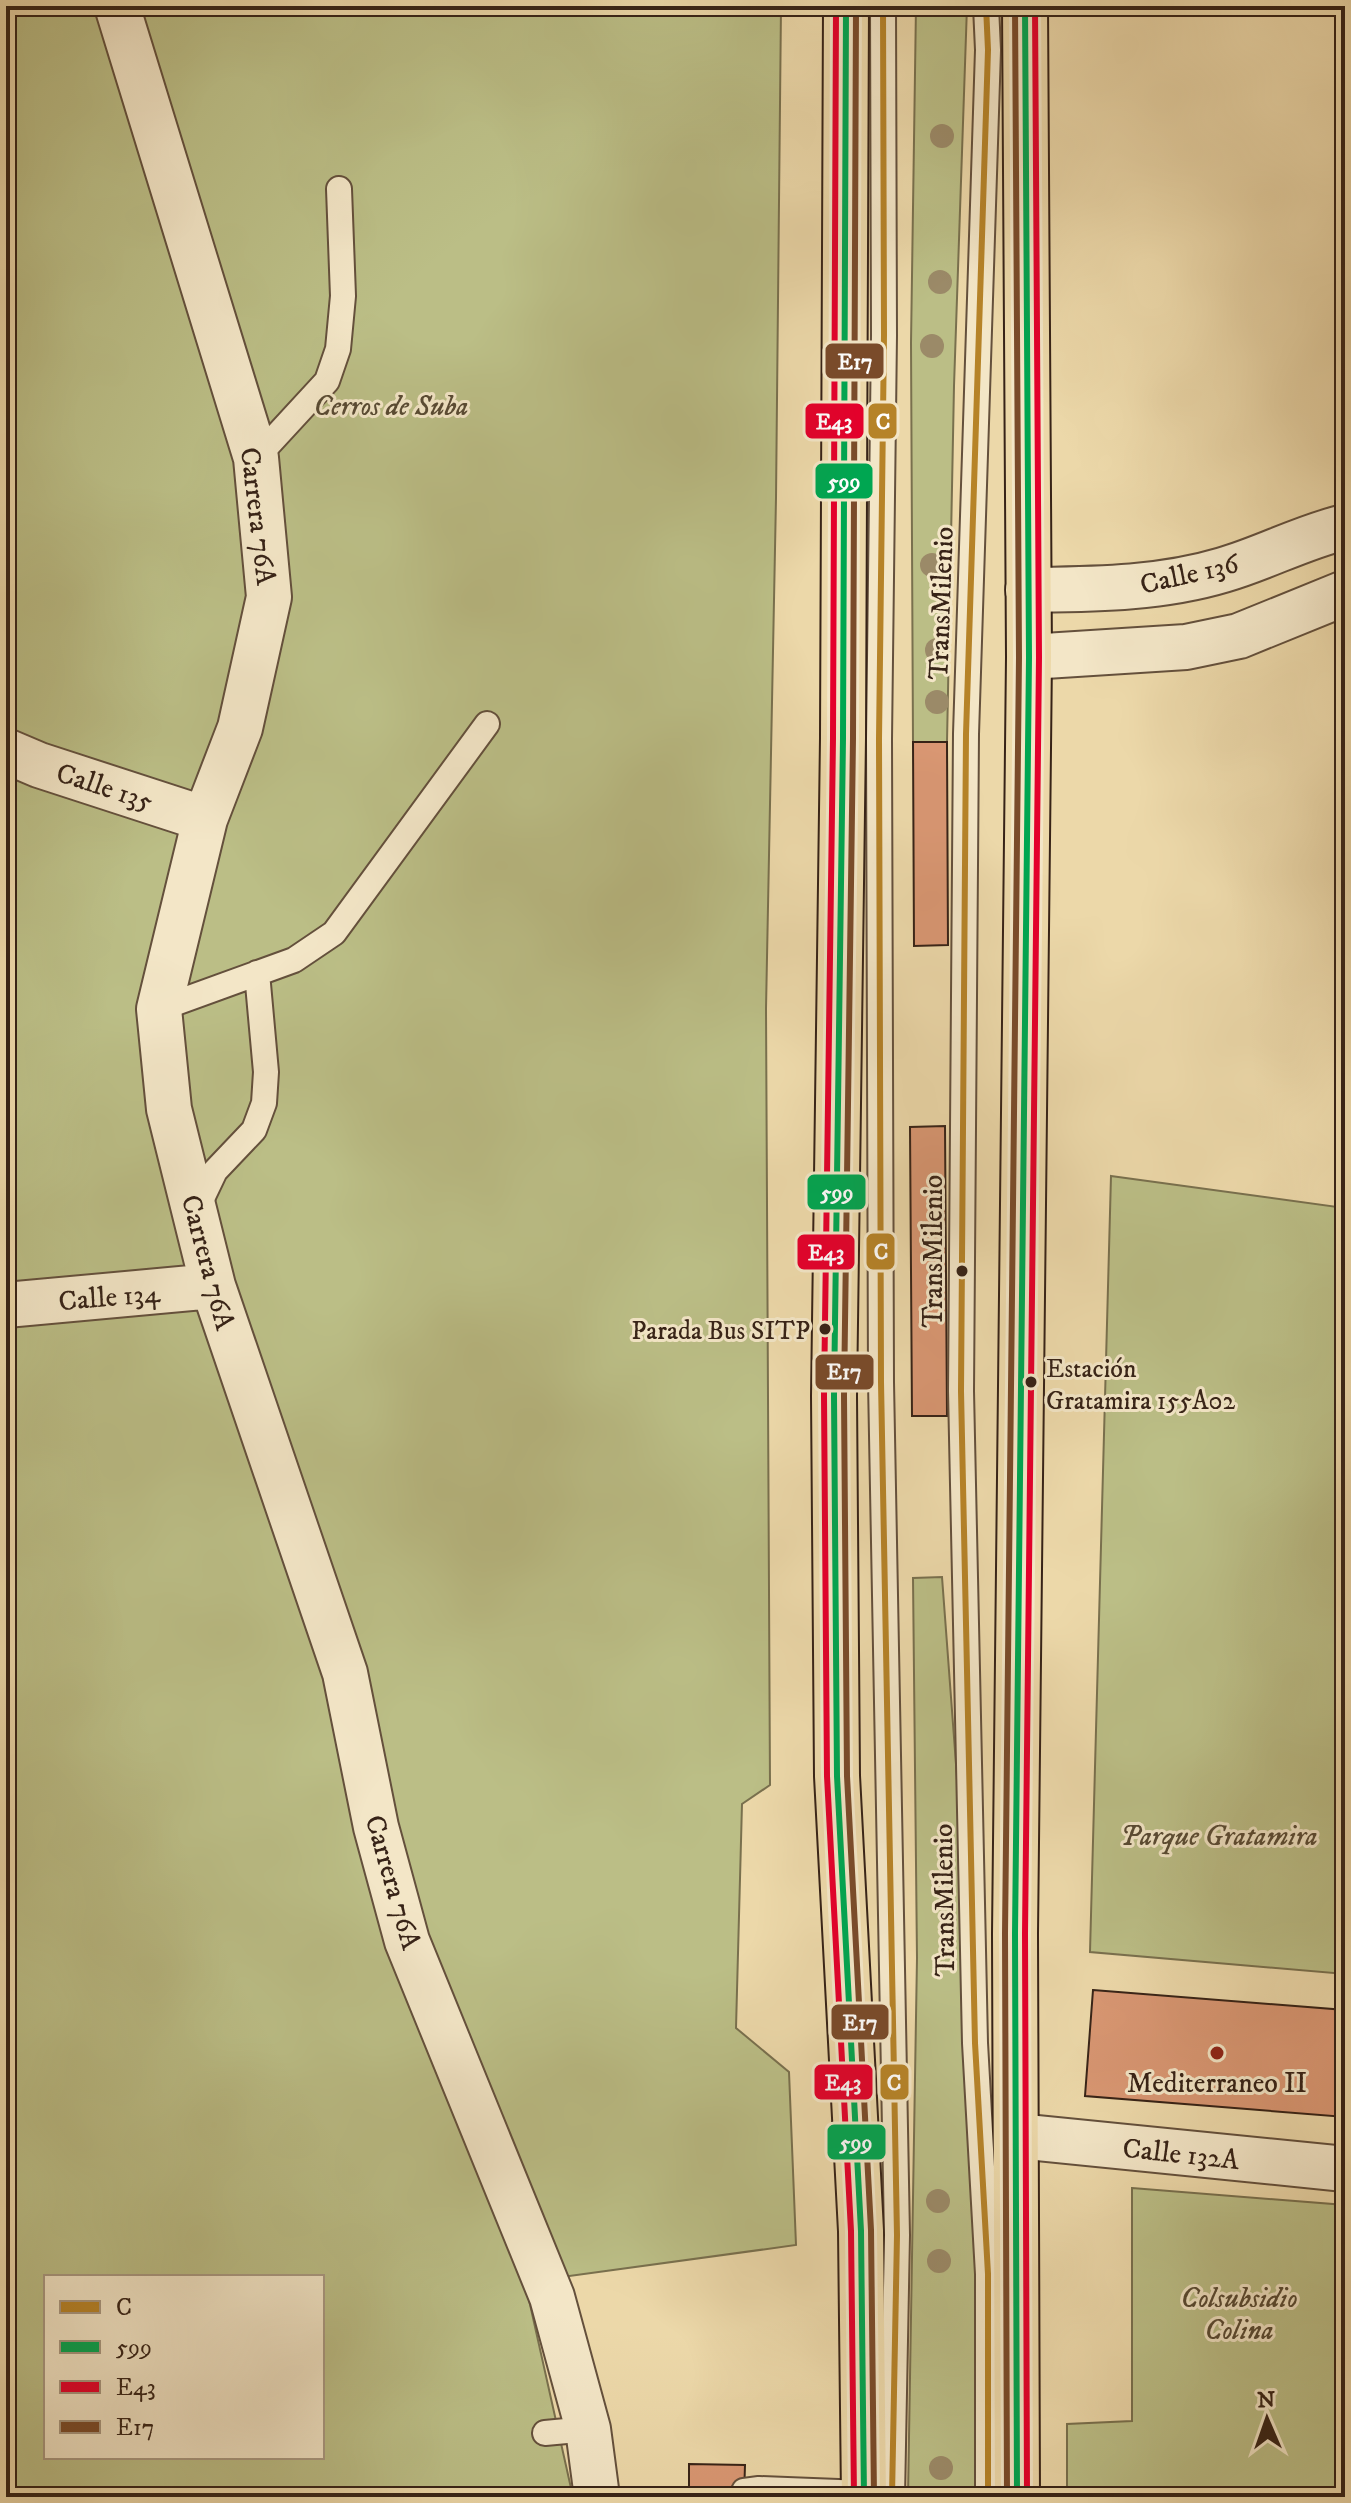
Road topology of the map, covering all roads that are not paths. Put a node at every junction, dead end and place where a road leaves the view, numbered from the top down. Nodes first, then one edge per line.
1 (117, 6) edge
2 (846, 6) edge
3 (883, 6) edge
4 (986, 6) edge
5 (1025, 6) edge
6 (339, 189) dead end
7 (256, 458) junction
8 (1345, 527) edge
9 (1028, 590) junction
10 (1345, 593) edge
11 (1029, 657) junction
12 (487, 724) dead end
13 (6, 751) edge
14 (205, 819) junction
15 (257, 973) junction
16 (159, 1009) junction
17 (195, 1213) junction
18 (213, 1286) junction
19 (6, 1305) edge
20 (1016, 2136) junction
21 (1345, 2169) edge
22 (588, 2429) junction
23 (545, 2433) dead end
24 (744, 2491) dead end
25 (873, 2496) edge
26 (597, 2497) edge
27 (988, 2497) edge
28 (1017, 2497) edge

1 - 7 street, Carrera 76A
2 - 25 main road
3 - 25 lane, TransMilenio
4 - 27 lane, TransMilenio
5 - 9 main road
6 - 7 lane
7 - 14 street, Carrera 76A
8 - 9 street, Calle 136
9 - 11 main road
10 - 11 street
11 - 20 main road
12 - 15 lane
13 - 14 street, Calle 135
14 - 16 street, Carrera 76A
15 - 16 lane
15 - 17 lane
16 - 17 street, Carrera 76A
17 - 18 street, Carrera 76A
18 - 19 street, Calle 134
18 - 22 street, Carrera 76A
20 - 21 street, Calle 132A
20 - 28 main road
22 - 23 lane
22 - 26 street, Carrera 76A
24 - 25 lane

